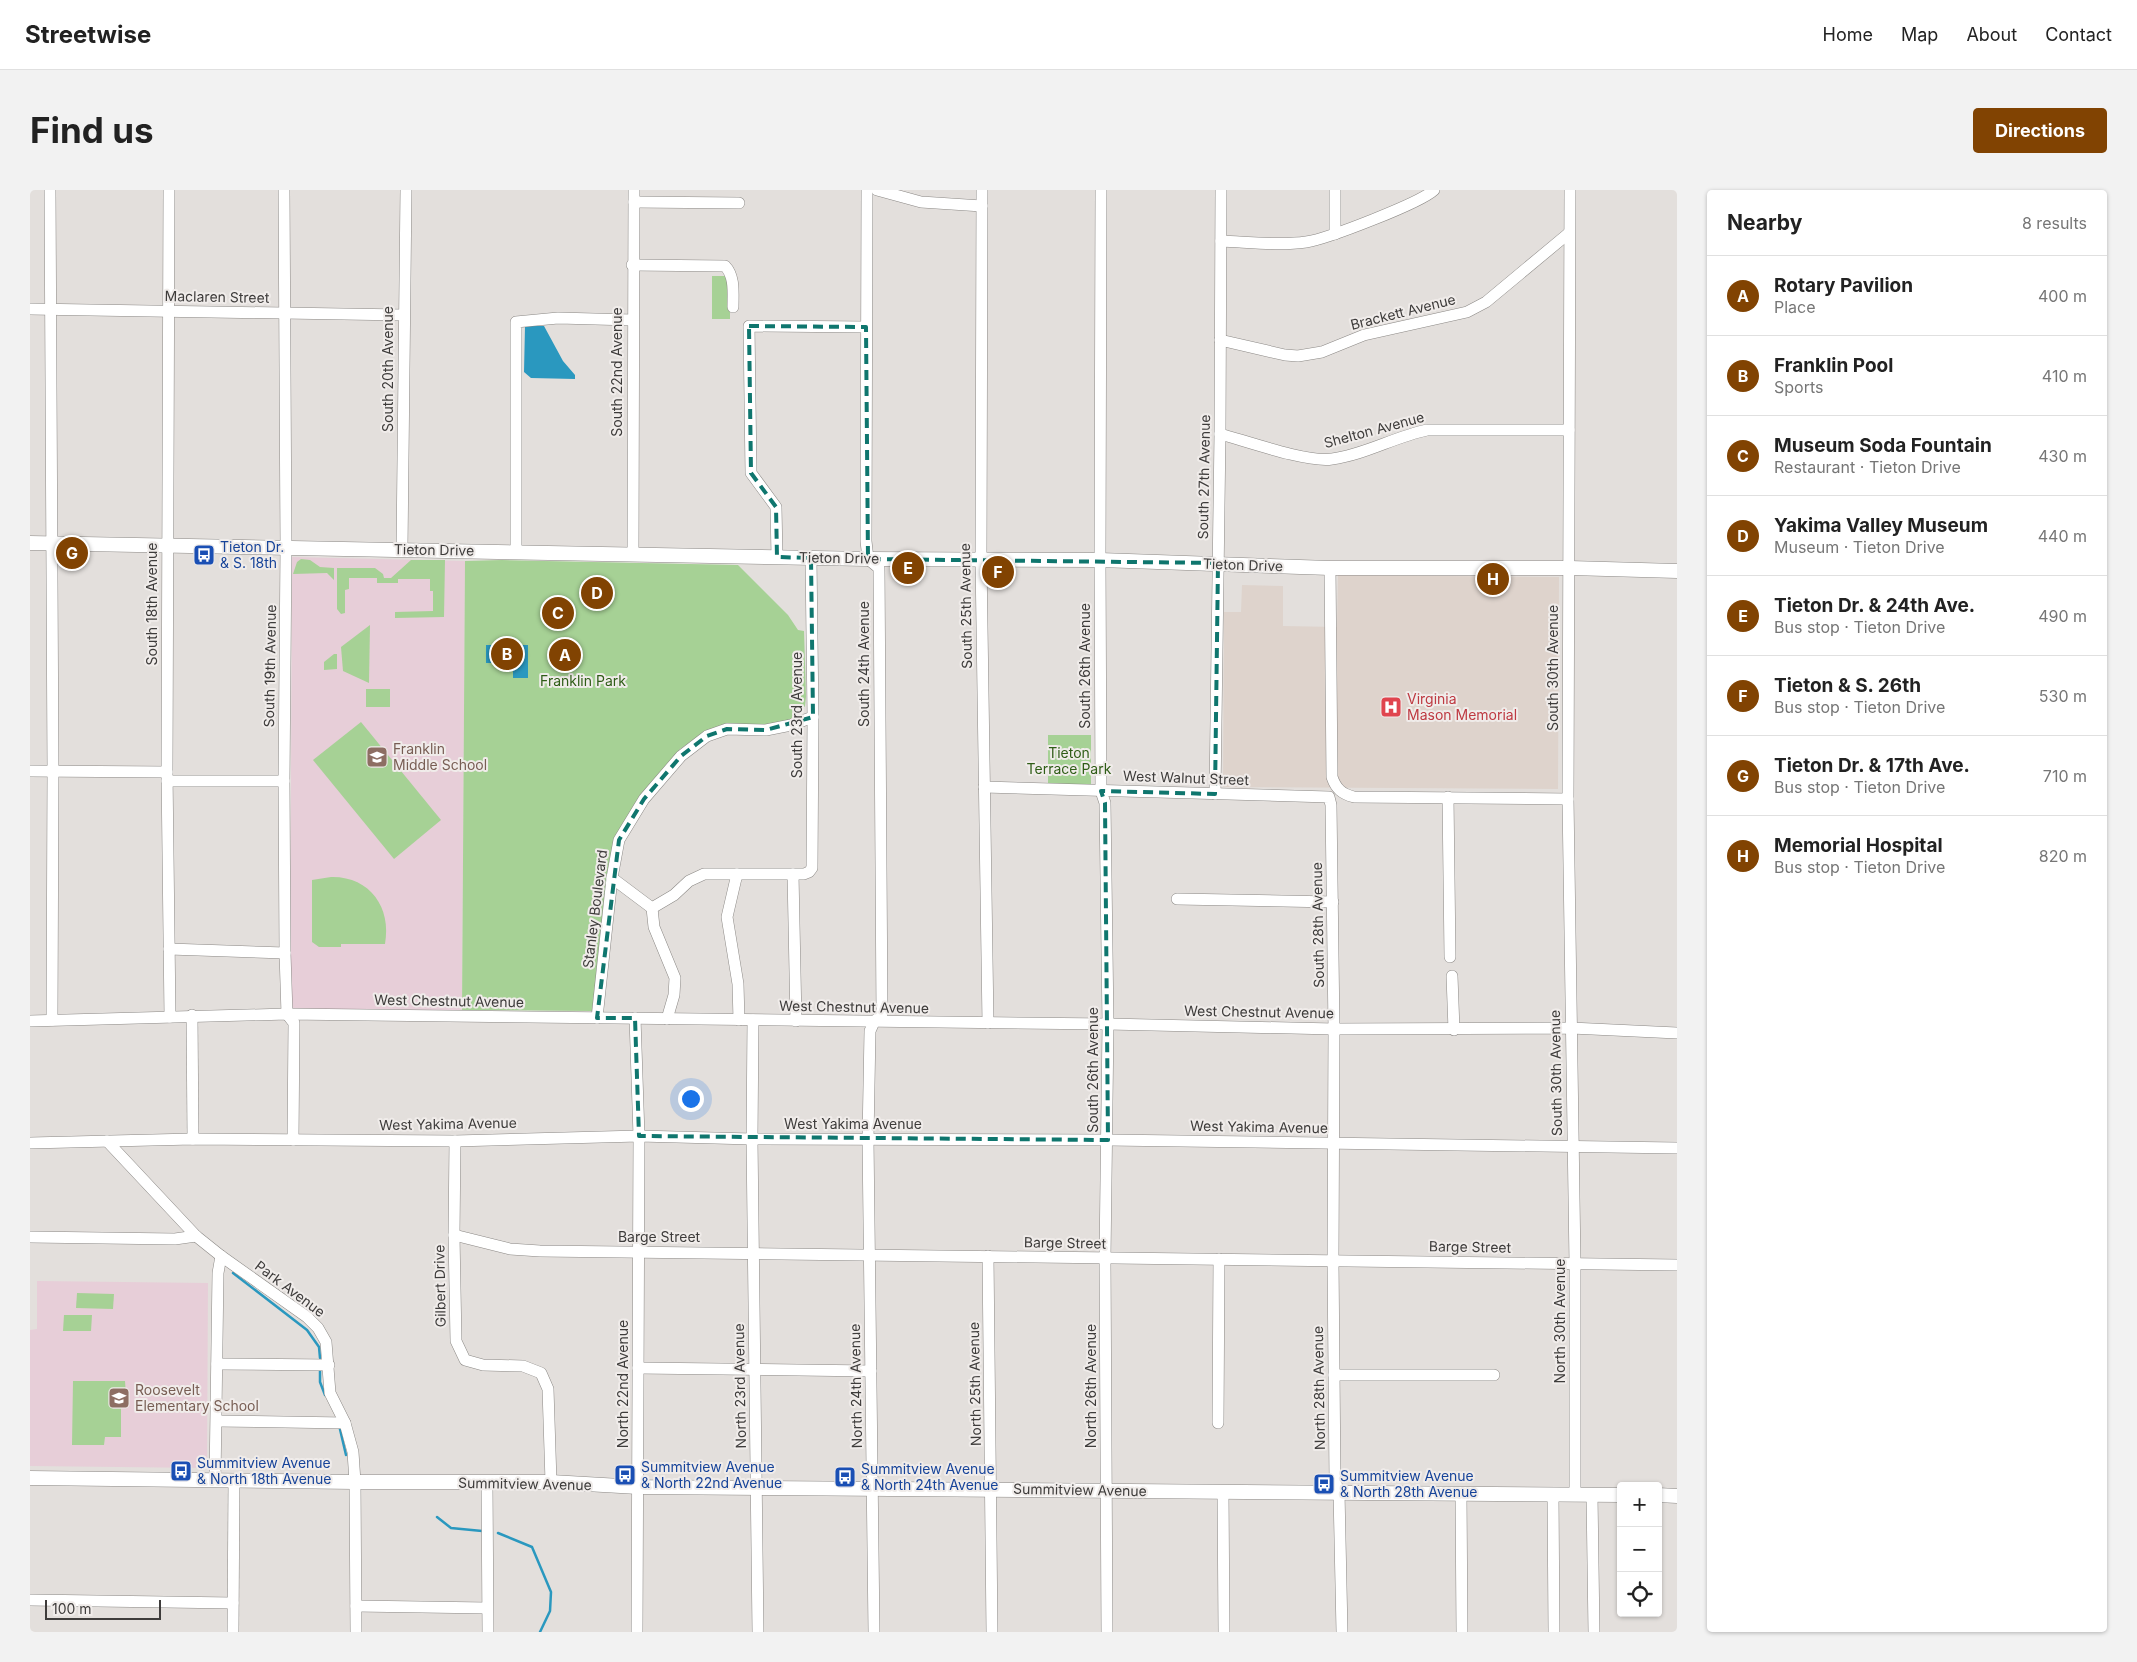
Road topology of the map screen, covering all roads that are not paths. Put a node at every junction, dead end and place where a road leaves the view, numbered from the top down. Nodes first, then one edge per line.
1 (50, 190) edge
2 (169, 190) edge
3 (284, 190) edge
4 (406, 190) edge
5 (634, 190) edge
6 (867, 190) edge
7 (877, 190) edge
8 (982, 190) edge
9 (1101, 190) edge
10 (1221, 190) edge
11 (1335, 190) edge
12 (1434, 190) edge
13 (1570, 190) edge
14 (634, 202) junction
15 (739, 204) dead end
16 (982, 206) junction
17 (1569, 233) junction
18 (1335, 234) junction
19 (1221, 241) junction
20 (632, 265) junction
21 (733, 307) dead end
22 (30, 309) edge
23 (51, 310) junction
24 (168, 311) junction
25 (284, 314) junction
26 (403, 315) junction
27 (632, 320) junction
28 (866, 327) junction
29 (1220, 340) junction
30 (1569, 430) junction
31 (1220, 434) junction
32 (30, 543) edge
33 (52, 543) junction
34 (167, 545) junction
35 (286, 548) junction
36 (402, 549) junction
37 (516, 552) junction
38 (632, 554) junction
39 (777, 557) junction
40 (811, 558) junction
41 (868, 559) junction
42 (981, 560) junction
43 (1100, 560) junction
44 (1218, 563) junction
45 (1330, 568) junction
46 (1570, 568) junction
47 (1677, 571) edge
48 (813, 717) junction
49 (30, 771) edge
50 (53, 771) junction
51 (167, 776) junction
52 (284, 781) junction
53 (984, 787) junction
54 (1101, 791) junction
55 (1215, 794) junction
56 (1328, 798) joint
57 (1448, 798) junction
58 (1568, 798) junction
59 (737, 874) junction
60 (793, 874) junction
61 (612, 878) junction
62 (1177, 899) dead end
63 (1333, 902) junction
64 (652, 908) junction
65 (169, 949) junction
66 (285, 953) junction
67 (1450, 957) dead end
68 (1452, 976) dead end
69 (287, 1014) junction
70 (192, 1015) junction
71 (170, 1017) junction
72 (597, 1018) junction
73 (635, 1018) junction
74 (668, 1019) junction
75 (30, 1020) edge
76 (52, 1020) junction
77 (739, 1020) junction
78 (754, 1020) junction
79 (796, 1021) junction
80 (874, 1022) junction
81 (988, 1022) junction
82 (1108, 1024) junction
83 (1571, 1028) junction
84 (1334, 1029) junction
85 (1454, 1030) junction
86 (1677, 1033) edge
87 (639, 1136) junction
88 (192, 1139) junction
89 (752, 1139) junction
90 (868, 1139) junction
91 (293, 1140) junction
92 (1108, 1140) junction
93 (108, 1141) junction
94 (455, 1141) junction
95 (30, 1143) edge
96 (1335, 1143) junction
97 (1572, 1147) junction
98 (1677, 1148) edge
99 (454, 1235) junction
100 (196, 1236) junction
101 (30, 1237) edge
102 (638, 1253) junction
103 (754, 1253) junction
104 (869, 1255) junction
105 (221, 1256) junction
106 (988, 1256) junction
107 (1105, 1258) junction
108 (1219, 1259) junction
109 (1333, 1260) junction
110 (1575, 1263) junction
111 (1677, 1265) edge
112 (218, 1364) junction
113 (329, 1365) junction
114 (638, 1368) junction
115 (755, 1369) junction
116 (870, 1371) junction
117 (1334, 1375) junction
118 (1494, 1375) dead end
119 (217, 1421) junction
120 (340, 1423) junction
121 (1218, 1423) dead end
122 (30, 1478) edge
123 (215, 1480) junction
124 (234, 1480) junction
125 (355, 1482) junction
126 (550, 1482) junction
127 (487, 1483) junction
128 (756, 1486) junction
129 (638, 1487) junction
130 (872, 1488) junction
131 (991, 1489) junction
132 (1106, 1490) junction
133 (1223, 1491) junction
134 (1340, 1492) junction
135 (1461, 1494) junction
136 (1553, 1494) junction
137 (1575, 1495) junction
138 (1592, 1495) junction
139 (1617, 1495) edge
140 (1662, 1496) edge
141 (1677, 1496) edge
142 (30, 1600) edge
143 (233, 1602) junction
144 (356, 1606) junction
145 (487, 1608) junction
146 (233, 1632) edge
147 (356, 1632) edge
148 (488, 1632) edge
149 (637, 1632) edge
150 (758, 1632) edge
151 (874, 1632) edge
152 (992, 1632) edge
153 (1107, 1632) edge
154 (1224, 1632) edge
155 (1342, 1632) edge
156 (1462, 1632) edge
157 (1554, 1632) edge
158 (1594, 1632) edge

1 - 23 street
2 - 24 street, South 18th Avenue
3 - 25 street, South 19th Avenue
4 - 26 street, South 20th Avenue
5 - 14 street, South 22nd Avenue
6 - 28 street, South 24th Avenue
7 - 16 street
8 - 16 street, South 25th Avenue
9 - 43 street, South 26th Avenue
10 - 19 street, South 27th Avenue
11 - 18 street
12 - 18 street
13 - 17 street, South 30th Avenue
14 - 15 street
14 - 20 street, South 22nd Avenue
16 - 42 street, South 25th Avenue
17 - 29 street, Brackett Avenue
17 - 30 street, South 30th Avenue
18 - 19 street
19 - 29 street, South 27th Avenue
20 - 21 street
20 - 27 street, South 22nd Avenue
22 - 23 street, Maclaren Street
23 - 24 street, Maclaren Street
23 - 33 street
24 - 25 street, Maclaren Street
24 - 34 street, South 18th Avenue
25 - 26 street, Maclaren Street
25 - 35 street, South 19th Avenue
26 - 36 street, South 20th Avenue
27 - 37 street
27 - 38 street, South 22nd Avenue
28 - 39 street
28 - 41 street, South 24th Avenue
29 - 31 street, South 27th Avenue
30 - 31 street, Shelton Avenue
30 - 46 street, South 30th Avenue
31 - 44 street, South 27th Avenue
32 - 33 main road, Tieton Drive
33 - 34 main road, Tieton Drive
33 - 50 street
34 - 35 main road, Tieton Drive
34 - 51 street, South 18th Avenue
35 - 36 main road, Tieton Drive
35 - 52 street, South 19th Avenue
36 - 37 main road, Tieton Drive
37 - 38 main road, Tieton Drive
38 - 39 main road, Tieton Drive
39 - 40 main road, Tieton Drive
40 - 41 main road, Tieton Drive
40 - 48 street, South 23rd Avenue
41 - 42 main road, Tieton Drive
41 - 80 street, South 24th Avenue
42 - 43 main road, Tieton Drive
42 - 53 street, South 25th Avenue
43 - 44 main road, Tieton Drive
43 - 54 street, South 26th Avenue
44 - 45 main road, Tieton Drive
44 - 55 street, South 27th Avenue
45 - 46 main road, Tieton Drive
45 - 57 street
46 - 47 main road, Tieton Drive
46 - 58 street, South 30th Avenue
48 - 60 street, South 23rd Avenue
48 - 61 street, Stanley Boulevard
49 - 50 street
50 - 51 street
50 - 76 street
51 - 52 street
51 - 65 street, South 18th Avenue
52 - 66 street, South 19th Avenue
53 - 54 street, West Walnut Street
53 - 81 street, South 25th Avenue
54 - 55 street, West Walnut Street
54 - 82 street, South 26th Avenue
55 - 56 street, West Walnut Street
56 - 63 street, South 28th Avenue
57 - 58 street
57 - 67 street
58 - 83 street, South 30th Avenue
59 - 60 street
59 - 64 street
59 - 77 street
60 - 79 street
61 - 64 street
61 - 72 street, Stanley Boulevard
62 - 63 street
63 - 84 street, South 28th Avenue
64 - 74 street
65 - 66 street
65 - 71 street, South 18th Avenue
66 - 69 street, South 19th Avenue
68 - 85 street
69 - 70 street, West Chestnut Avenue
69 - 72 street, West Chestnut Avenue
69 - 91 street, South 19th Avenue
70 - 71 street, West Chestnut Avenue
70 - 88 street
71 - 76 street, West Chestnut Avenue
72 - 73 street, West Chestnut Avenue
73 - 74 street, West Chestnut Avenue
73 - 87 street
74 - 77 street, West Chestnut Avenue
75 - 76 street, West Chestnut Avenue
77 - 78 street, West Chestnut Avenue
78 - 79 street, West Chestnut Avenue
78 - 89 street
79 - 80 street, West Chestnut Avenue
80 - 81 street, West Chestnut Avenue
80 - 90 street, South 24th Avenue
81 - 82 street, West Chestnut Avenue
82 - 84 street, West Chestnut Avenue
82 - 92 street, South 26th Avenue
83 - 85 street, West Chestnut Avenue
83 - 86 street, West Chestnut Avenue
83 - 97 street, South 30th Avenue
84 - 85 street, West Chestnut Avenue
84 - 96 street, South 28th Avenue
87 - 89 street, West Yakima Avenue
87 - 94 street, West Yakima Avenue
87 - 102 street, North 22nd Avenue
88 - 91 street, West Yakima Avenue
88 - 93 street, West Yakima Avenue
89 - 90 street, West Yakima Avenue
89 - 103 street, North 23rd Avenue
90 - 92 street, West Yakima Avenue
90 - 104 street, North 24th Avenue
91 - 94 street, West Yakima Avenue
92 - 96 street, West Yakima Avenue
92 - 107 street, North 26th Avenue
93 - 95 street, West Yakima Avenue
93 - 100 street, Park Avenue
94 - 99 street, Gilbert Drive
96 - 97 street, West Yakima Avenue
96 - 109 street, North 28th Avenue
97 - 98 street, West Yakima Avenue
97 - 110 street, North 30th Avenue
99 - 102 street, Barge Street
99 - 126 street, Gilbert Drive
100 - 101 street
100 - 105 street, Park Avenue
102 - 103 street, Barge Street
102 - 114 street, North 22nd Avenue
103 - 104 street, Barge Street
103 - 115 street, North 23rd Avenue
104 - 106 street, Barge Street
104 - 116 street, North 24th Avenue
105 - 112 street
105 - 113 street, Park Avenue
106 - 107 street, Barge Street
106 - 131 street, North 25th Avenue
107 - 108 street, Barge Street
107 - 132 street, North 26th Avenue
108 - 109 street, Barge Street
108 - 121 street
109 - 110 street, Barge Street
109 - 117 street, North 28th Avenue
110 - 111 street, Barge Street
110 - 137 street, North 30th Avenue
112 - 113 street
112 - 119 street
113 - 120 street, Park Avenue
114 - 115 street
114 - 129 street, North 22nd Avenue
115 - 116 street
115 - 128 street, North 23rd Avenue
116 - 130 street, North 24th Avenue
117 - 118 street
117 - 134 street, North 28th Avenue
119 - 120 street
119 - 123 street
120 - 125 street, Park Avenue
122 - 123 main road, Summitview Avenue
123 - 124 main road, Summitview Avenue
124 - 125 main road, Summitview Avenue
124 - 143 street
125 - 127 main road, Summitview Avenue
125 - 144 street, Park Avenue
126 - 127 main road, Summitview Avenue
126 - 129 main road, Summitview Avenue
127 - 145 street
128 - 129 main road, Summitview Avenue
128 - 130 main road, Summitview Avenue
128 - 150 street, North 23rd Avenue
129 - 149 street, North 22nd Avenue
130 - 131 main road, Summitview Avenue
130 - 151 street, North 24th Avenue
131 - 132 main road, Summitview Avenue
131 - 152 street, North 25th Avenue
132 - 133 main road, Summitview Avenue
132 - 153 street, North 26th Avenue
133 - 134 main road, Summitview Avenue
133 - 154 street
134 - 135 main road, Summitview Avenue
134 - 155 street, North 28th Avenue
135 - 136 main road, Summitview Avenue
135 - 156 street
136 - 137 main road, Summitview Avenue
136 - 157 street
137 - 138 main road, Summitview Avenue
138 - 139 main road, Summitview Avenue
138 - 158 street
140 - 141 main road
142 - 143 street
143 - 146 street
144 - 145 street
144 - 147 street, Park Avenue
145 - 148 street

